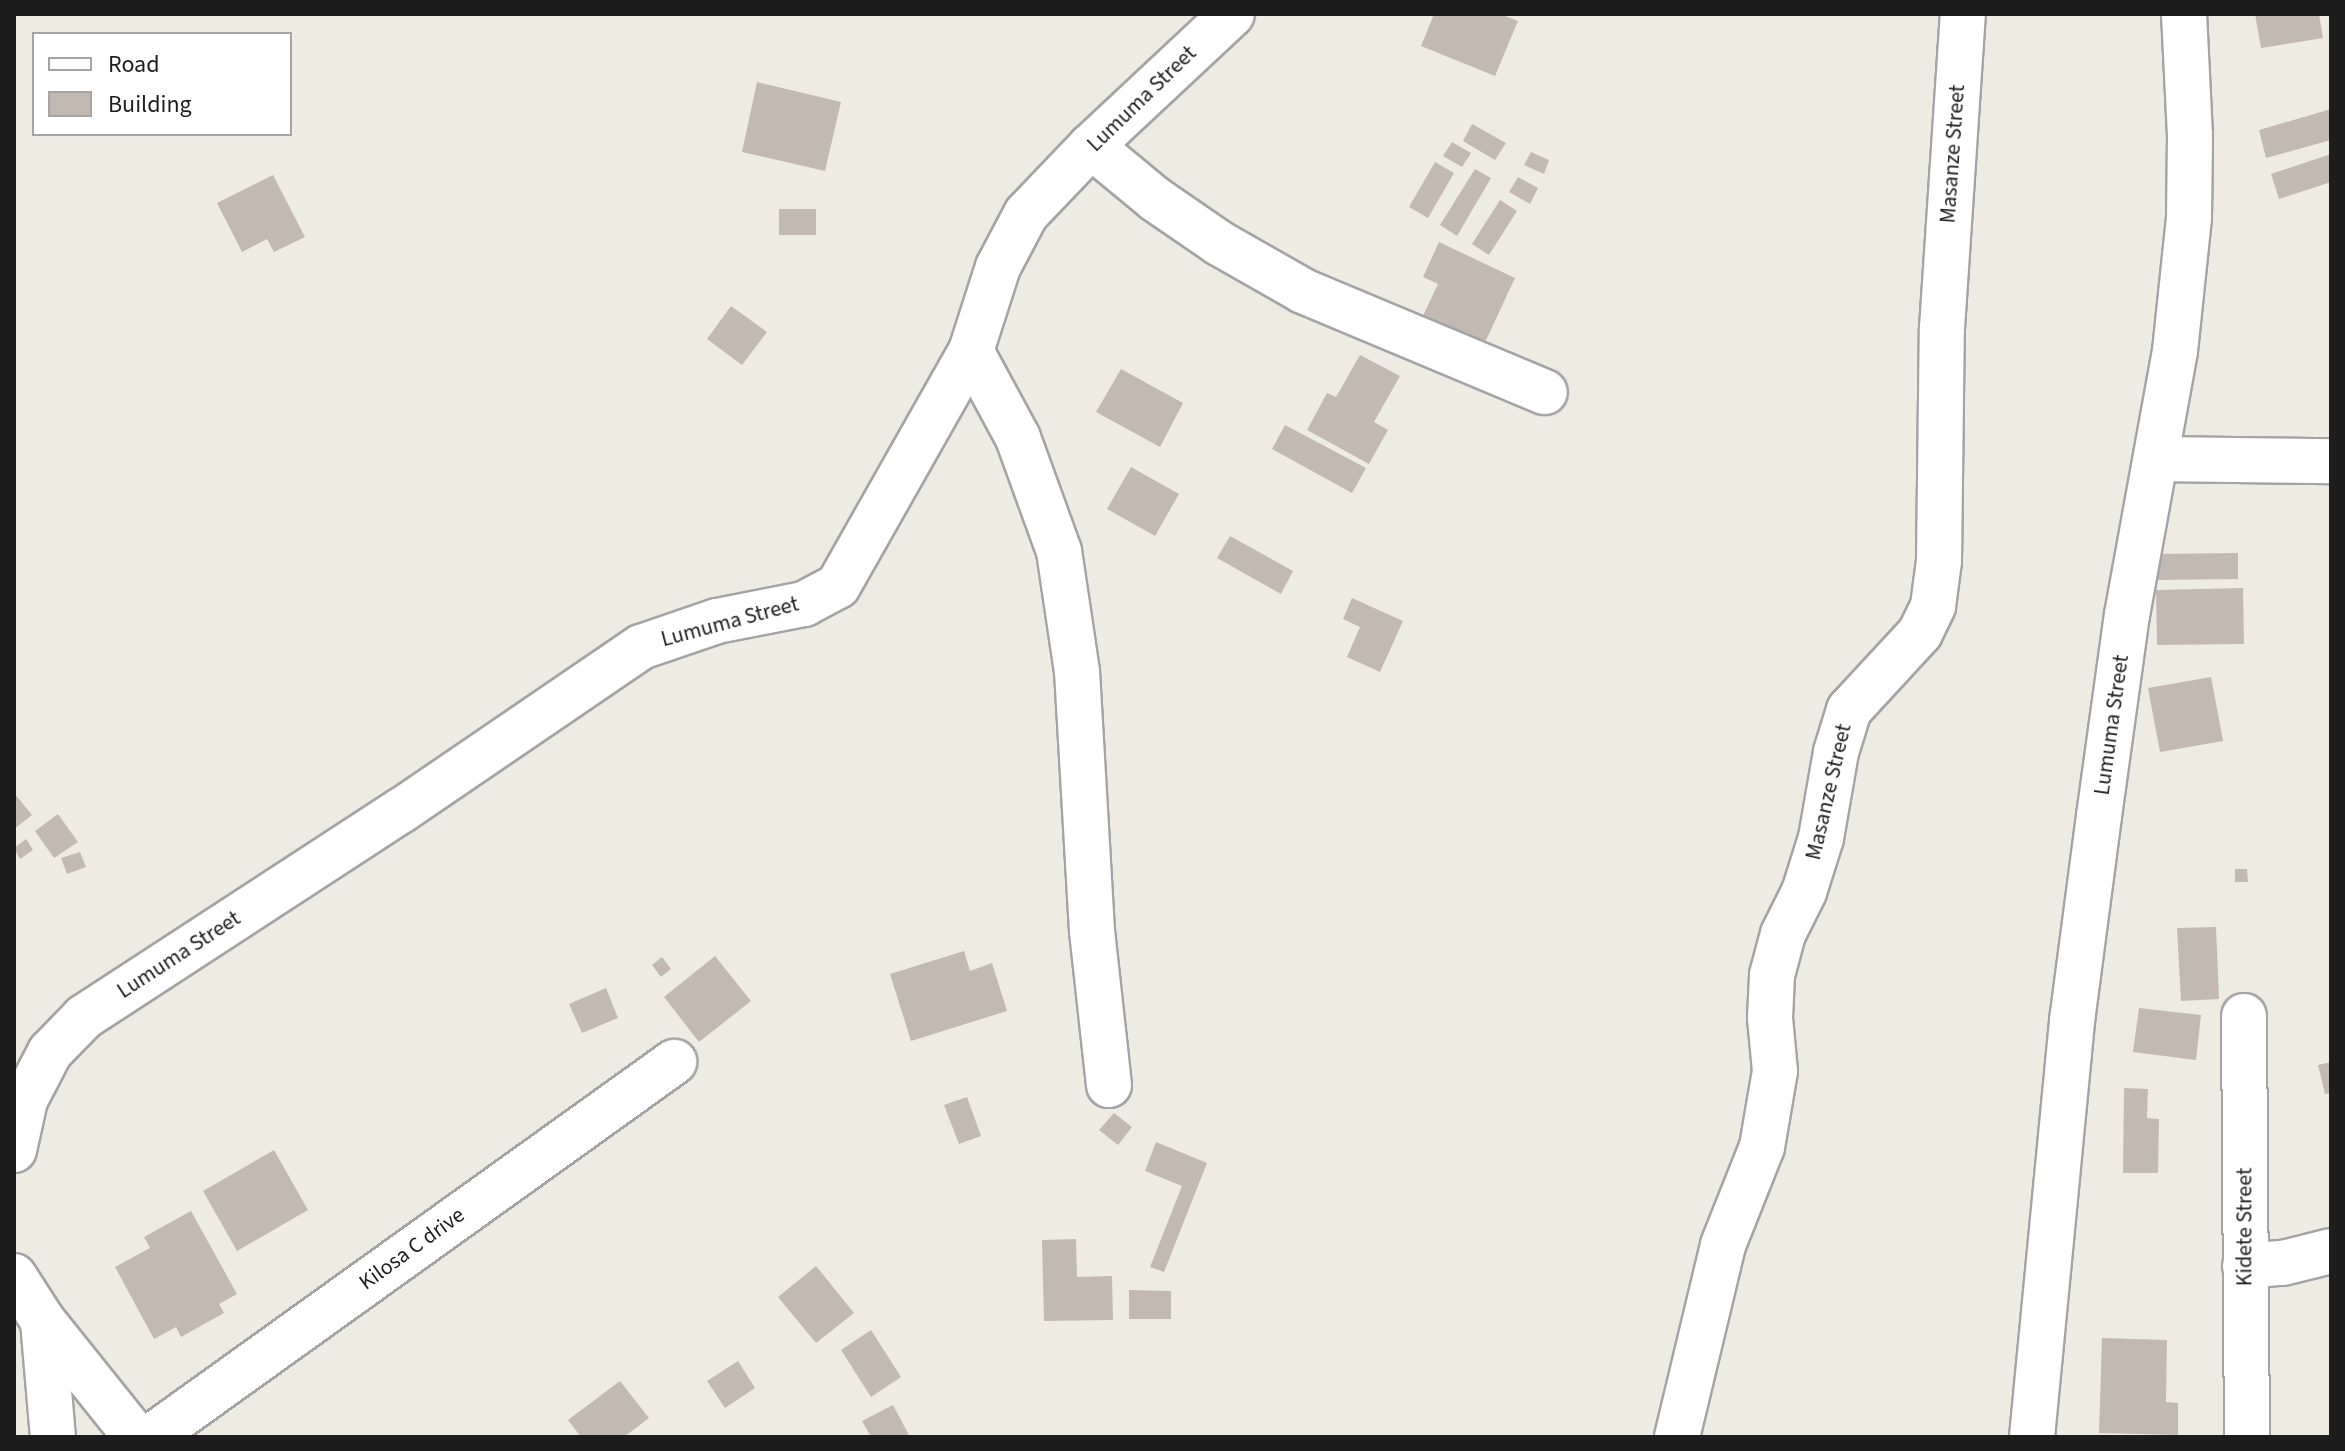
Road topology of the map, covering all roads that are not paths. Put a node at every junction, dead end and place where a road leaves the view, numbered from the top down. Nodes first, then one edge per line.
1 (1232, 14) edge
2 (1963, 14) edge
3 (2184, 14) edge
4 (1091, 146) junction
5 (971, 351) junction
6 (1545, 392) dead end
7 (2158, 459) junction
8 (2331, 461) edge
9 (2244, 1016) dead end
10 (674, 1062) dead end
11 (1109, 1085) dead end
12 (14, 1150) edge
13 (2331, 1251) edge
14 (2245, 1266) junction
15 (14, 1276) edge
16 (43, 1321) junction
17 (53, 1437) edge
18 (136, 1437) edge
19 (151, 1437) edge
20 (1677, 1437) edge
21 (2032, 1437) edge
22 (2247, 1437) edge

1 - 4 street, Lumuma Street
2 - 20 street, Masanze Street
3 - 7 street, Lumuma Street
4 - 5 street, Lumuma Street
4 - 6 street
5 - 11 street
5 - 12 street, Lumuma Street
7 - 8 street
7 - 21 street, Lumuma Street
9 - 14 street, Kidete Street
10 - 19 street, Kilosa C drive
13 - 14 street
14 - 22 street, Kidete Street
15 - 16 street
16 - 17 street
16 - 18 street

